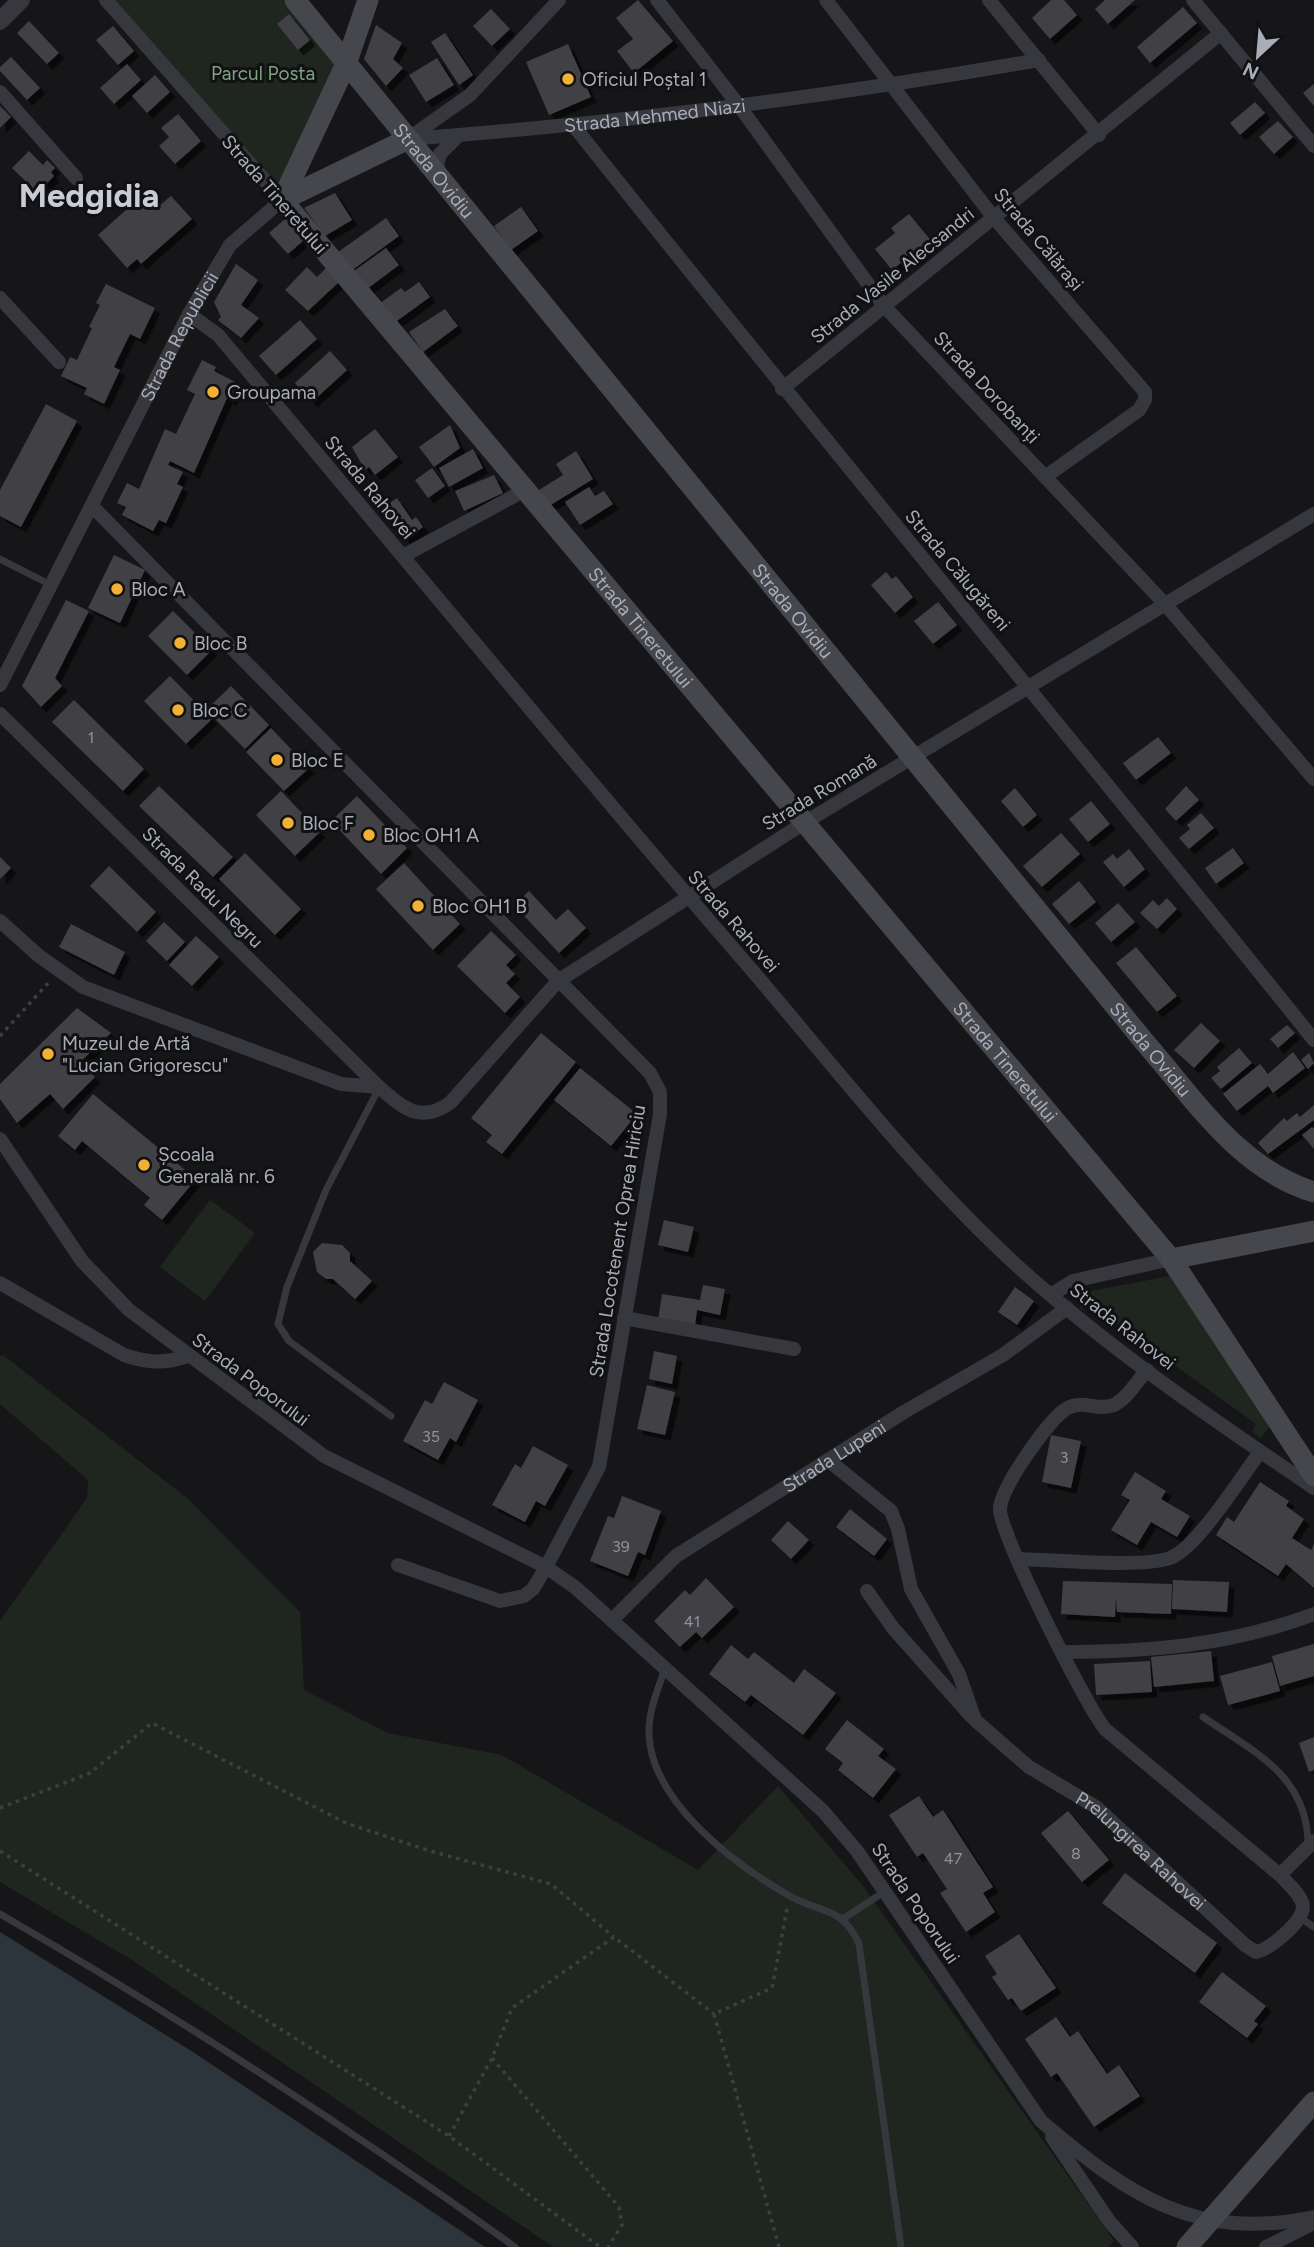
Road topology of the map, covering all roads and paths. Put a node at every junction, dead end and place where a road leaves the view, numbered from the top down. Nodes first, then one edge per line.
1 (21, 0) edge
2 (106, 0) edge
3 (295, 0) edge
4 (368, 0) edge
5 (559, 0) edge
6 (657, 0) edge
7 (826, 0) edge
8 (989, 0) edge
9 (1194, 0) edge
10 (0, 21) edge
11 (1221, 33) junction
12 (1038, 60) junction
13 (346, 64) junction
14 (893, 86) junction
15 (0, 92) edge
16 (740, 107) junction
17 (573, 125) junction
18 (459, 135) junction
19 (1099, 135) junction
20 (408, 139) junction
21 (1314, 146) edge
22 (435, 174) junction
23 (76, 178) dead end
24 (282, 200) junction
25 (994, 218) junction
26 (0, 298) edge
27 (884, 306) junction
28 (189, 314) junction
29 (59, 362) dead end
30 (782, 389) junction
31 (1045, 477) junction
32 (527, 489) junction
33 (93, 507) junction
34 (1314, 514) edge
35 (403, 556) junction
36 (0, 559) edge
37 (52, 585) junction
38 (1166, 604) junction
39 (0, 685) edge
40 (1031, 688) junction
41 (0, 714) edge
42 (911, 759) junction
43 (1314, 779) edge
44 (804, 823) junction
45 (687, 896) junction
46 (0, 921) edge
47 (59, 972) junction
48 (558, 981) junction
49 (0, 1036) edge
50 (1314, 1040) edge
51 (379, 1087) junction
52 (0, 1139) edge
53 (1314, 1192) edge
54 (1314, 1231) edge
55 (1171, 1259) junction
56 (0, 1283) edge
57 (1051, 1295) junction
58 (1067, 1308) junction
59 (624, 1318) junction
60 (794, 1349) dead end
61 (188, 1356) junction
62 (1146, 1370) junction
63 (391, 1416) dead end
64 (1260, 1451) junction
65 (828, 1461) junction
66 (1314, 1476) edge
67 (1314, 1488) edge
68 (1018, 1559) junction
69 (398, 1565) dead end
70 (546, 1567) junction
71 (867, 1591) dead end
72 (1314, 1614) edge
73 (613, 1619) junction
74 (1062, 1652) junction
75 (666, 1667) junction
76 (1203, 1717) dead end
77 (975, 1720) junction
78 (0, 1808) edge
79 (1311, 1844) edge
80 (0, 1851) edge
81 (1280, 1875) junction
82 (885, 1892) junction
83 (790, 1896) junction
84 (0, 1914) edge
85 (1299, 1917) junction
86 (844, 1918) junction
87 (1314, 1927) edge
88 (614, 1937) junction
89 (714, 2014) junction
90 (492, 2058) junction
91 (1314, 2102) edge
92 (1041, 2121) junction
93 (449, 2136) junction
94 (1314, 2217) edge
95 (1314, 2223) edge
96 (516, 2247) edge
97 (600, 2247) edge
98 (608, 2247) edge
99 (779, 2247) edge
100 (901, 2247) edge
101 (1132, 2247) edge
102 (1187, 2247) edge
103 (1266, 2247) edge

1 - 10 street
2 - 24 street, Strada Tineretului
3 - 13 main road, Strada Ovidiu
4 - 13 main road, Strada Republicii
5 - 20 street
6 - 16 street, Strada Dorobanți
7 - 14 street, Strada Călărași
8 - 12 street
9 - 11 street
11 - 19 street, Strada Vasile Alecsandri
11 - 21 street
12 - 14 street, Strada Mehmed Niazi
12 - 19 street
13 - 20 main road, Strada Ovidiu
13 - 24 main road, Strada Republicii
14 - 16 street, Strada Mehmed Niazi
14 - 25 street, Strada Călărași
15 - 23 street
16 - 17 street, Strada Mehmed Niazi
16 - 27 street, Strada Dorobanți
17 - 18 street, Strada Mehmed Niazi
17 - 30 street, Strada Călugăreni
18 - 20 street, Strada Mehmed Niazi
18 - 22 street
19 - 25 street, Strada Vasile Alecsandri
20 - 22 main road, Strada Ovidiu
20 - 24 main road, Strada Mehmed Niazi
22 - 42 main road, Strada Ovidiu
24 - 28 street, Strada Republicii
24 - 32 main road, Strada Tineretului
25 - 27 street, Strada Vasile Alecsandri
25 - 31 street, Strada Călărași
26 - 29 street
27 - 30 street, Strada Vasile Alecsandri
27 - 31 street, Strada Dorobanți
28 - 33 street, Strada Republicii
28 - 35 street, Strada Rahovei
30 - 40 street, Strada Călugăreni
31 - 38 street, Strada Dorobanți
32 - 35 street
32 - 44 main road, Strada Tineretului
33 - 37 street, Strada Republicii
33 - 48 street, Strada Locotenent Oprea Hiriciu
34 - 38 street, Strada Romană
35 - 45 street, Strada Rahovei
36 - 37 lane
37 - 39 street, Strada Republicii
38 - 40 street, Strada Romană
38 - 43 street, Strada Dorobanți
40 - 42 street, Strada Romană
40 - 50 street, Strada Călugăreni
41 - 51 street, Strada Radu Negru
42 - 44 street, Strada Romană
42 - 53 main road, Strada Ovidiu
44 - 45 street, Strada Romană
44 - 55 main road, Strada Tineretului
45 - 48 street, Strada Romană
45 - 57 street, Strada Rahovei
46 - 47 street
47 - 49 path
47 - 51 street
48 - 51 street, Strada Romană
48 - 59 street, Strada Locotenent Oprea Hiriciu
51 - 63 lane
52 - 61 street, Strada Poporului
54 - 55 main road
55 - 57 street
55 - 66 main road
56 - 61 street
57 - 58 street, Strada Rahovei
58 - 62 street, Strada Rahovei
58 - 65 street, Strada Lupeni
59 - 60 street
59 - 70 street, Strada Locotenent Oprea Hiriciu
61 - 70 street, Strada Poporului
62 - 64 street, Strada Rahovei
62 - 68 street
64 - 67 street, Strada Rahovei
64 - 68 street
65 - 73 street, Strada Lupeni
65 - 77 street, Prelungirea Rahovei
68 - 74 street
69 - 70 street
70 - 73 street, Strada Poporului
71 - 77 street, Prelungirea Rahovei
72 - 74 street
73 - 75 street, Strada Poporului
74 - 81 street
75 - 82 street, Strada Poporului
75 - 83 lane
76 - 79 lane
77 - 85 street, Prelungirea Rahovei
78 - 88 path
79 - 81 street
80 - 93 path
81 - 85 street
82 - 86 lane
82 - 92 street, Strada Poporului
83 - 86 lane
83 - 89 path
84 - 96 lane
85 - 87 lane
86 - 100 lane
88 - 89 path
88 - 90 path
89 - 99 path
90 - 93 path
90 - 98 path
91 - 102 main road, bridge
92 - 94 street, Strada Poporului
92 - 101 street
93 - 97 path
95 - 103 street

